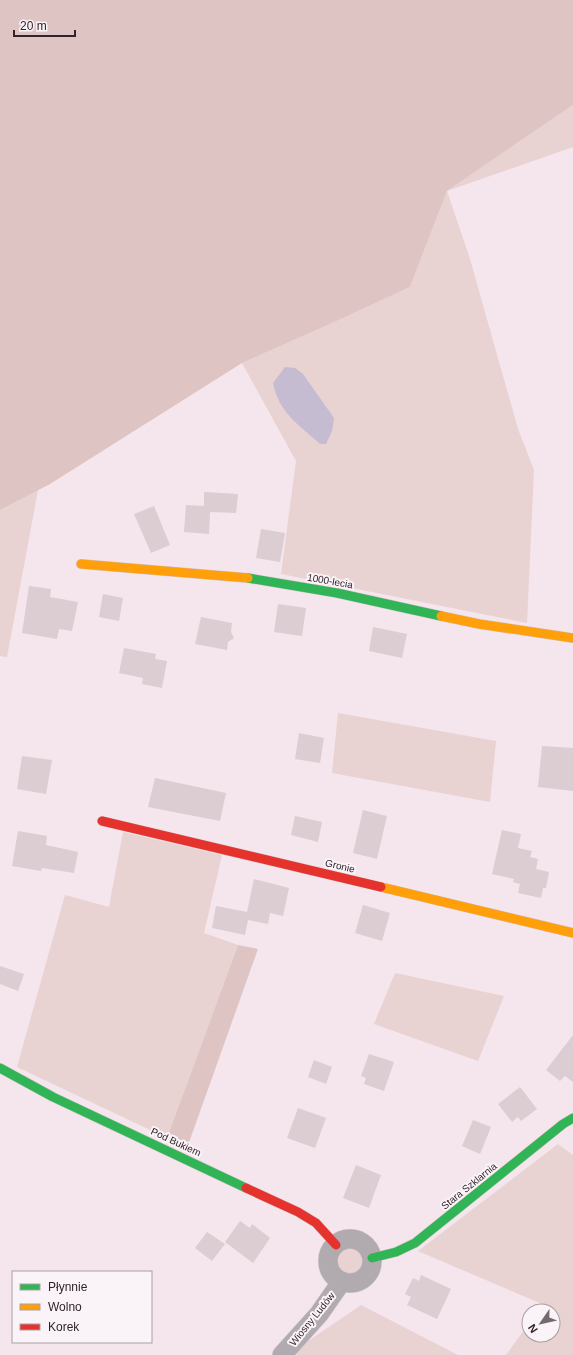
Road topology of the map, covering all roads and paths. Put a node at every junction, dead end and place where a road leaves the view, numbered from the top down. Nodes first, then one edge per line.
1 (81, 564) dead end
2 (573, 638) edge
3 (102, 821) dead end
4 (573, 933) edge
5 (0, 1068) edge
6 (573, 1118) edge
7 (336, 1245) junction
8 (372, 1258) junction
9 (342, 1281) junction
10 (282, 1355) edge

1 - 2 street, 1000-lecia
3 - 4 street, Gronie
5 - 7 street, Pod Bukiem
6 - 8 street, Stara Szklarnia
7 - 8 street
7 - 9 street, Wiosny Ludów
8 - 9 street
9 - 10 street, Wiosny Ludów

